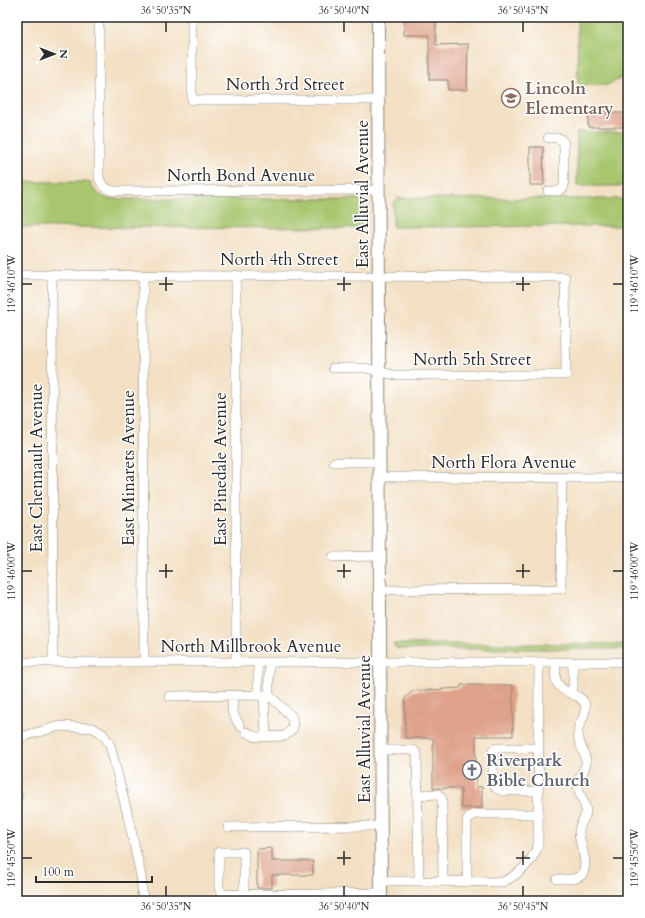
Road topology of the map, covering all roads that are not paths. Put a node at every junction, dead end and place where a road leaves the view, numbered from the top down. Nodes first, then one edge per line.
1 (99, 17) edge
2 (192, 17) edge
3 (378, 17) edge
4 (379, 100) junction
5 (548, 138) dead end
6 (379, 190) junction
7 (548, 191) dead end
8 (17, 274) edge
9 (52, 274) junction
10 (143, 275) junction
11 (236, 275) junction
12 (379, 276) junction
13 (334, 368) dead end
14 (379, 371) junction
15 (566, 375) joint
16 (334, 462) dead end
17 (380, 462) junction
18 (380, 477) junction
19 (562, 478) junction
20 (628, 478) edge
21 (380, 556) junction
22 (334, 557) dead end
23 (380, 590) junction
24 (17, 662) edge
25 (53, 662) junction
26 (144, 662) junction
27 (236, 662) junction
28 (258, 662) junction
29 (270, 662) junction
30 (380, 662) junction
31 (539, 662) junction
32 (556, 662) junction
33 (573, 662) junction
34 (628, 662) edge
35 (264, 695) junction
36 (573, 695) junction
37 (169, 696) dead end
38 (233, 696) junction
39 (266, 736) junction
40 (17, 738) edge
41 (539, 748) junction
42 (381, 750) junction
43 (538, 791) junction
44 (418, 795) junction
45 (538, 814) junction
46 (381, 826) junction
47 (228, 828) dead end
48 (557, 879) dead end
49 (419, 881) junction
50 (443, 881) junction
51 (467, 882) junction
52 (381, 892) edge
53 (244, 894) junction
54 (143, 901) edge

1 - 6 street, North Bond Avenue
2 - 4 street, North 3rd Street
3 - 4 main road, East Alluvial Avenue
4 - 6 main road, East Alluvial Avenue
5 - 7 street
6 - 12 main road, East Alluvial Avenue
8 - 9 street, North 4th Street
9 - 10 street, North 4th Street
9 - 25 street, East Chennault Avenue
10 - 11 street, North 4th Street
10 - 26 street, East Minarets Avenue
11 - 12 street, North 4th Street
11 - 27 street, East Pinedale Avenue
12 - 14 main road, East Alluvial Avenue
12 - 15 street, North 4th Street
13 - 14 street
14 - 15 street, North 5th Street
14 - 17 main road, East Alluvial Avenue
16 - 17 street
17 - 18 main road, East Alluvial Avenue
18 - 19 street, North Flora Avenue
18 - 21 main road, East Alluvial Avenue
19 - 20 street, North Flora Avenue
19 - 23 street
21 - 22 street
21 - 23 main road, East Alluvial Avenue
23 - 30 main road, East Alluvial Avenue
24 - 25 street, North Millbrook Avenue
25 - 26 street, North Millbrook Avenue
26 - 27 street, North Millbrook Avenue
27 - 28 street, North Millbrook Avenue
28 - 29 street, North Millbrook Avenue
28 - 35 street
29 - 30 street, North Millbrook Avenue
29 - 35 street
30 - 31 street, North Millbrook Avenue
30 - 42 main road, East Alluvial Avenue
31 - 32 street, North Millbrook Avenue
31 - 41 street
32 - 33 street, North Millbrook Avenue
32 - 36 street
33 - 34 street, North Millbrook Avenue
33 - 36 street
35 - 38 street
35 - 39 street
35 - 39 street
36 - 48 street
37 - 38 street
38 - 39 street
40 - 54 street
41 - 43 street
41 - 43 street
42 - 44 street
42 - 46 main road, East Alluvial Avenue
43 - 45 street
44 - 49 street
44 - 50 street
45 - 51 street
45 - 51 street
46 - 47 street
46 - 52 main road, East Alluvial Avenue
49 - 50 street
49 - 52 street
50 - 51 street
52 - 53 street
53 - 53 street

